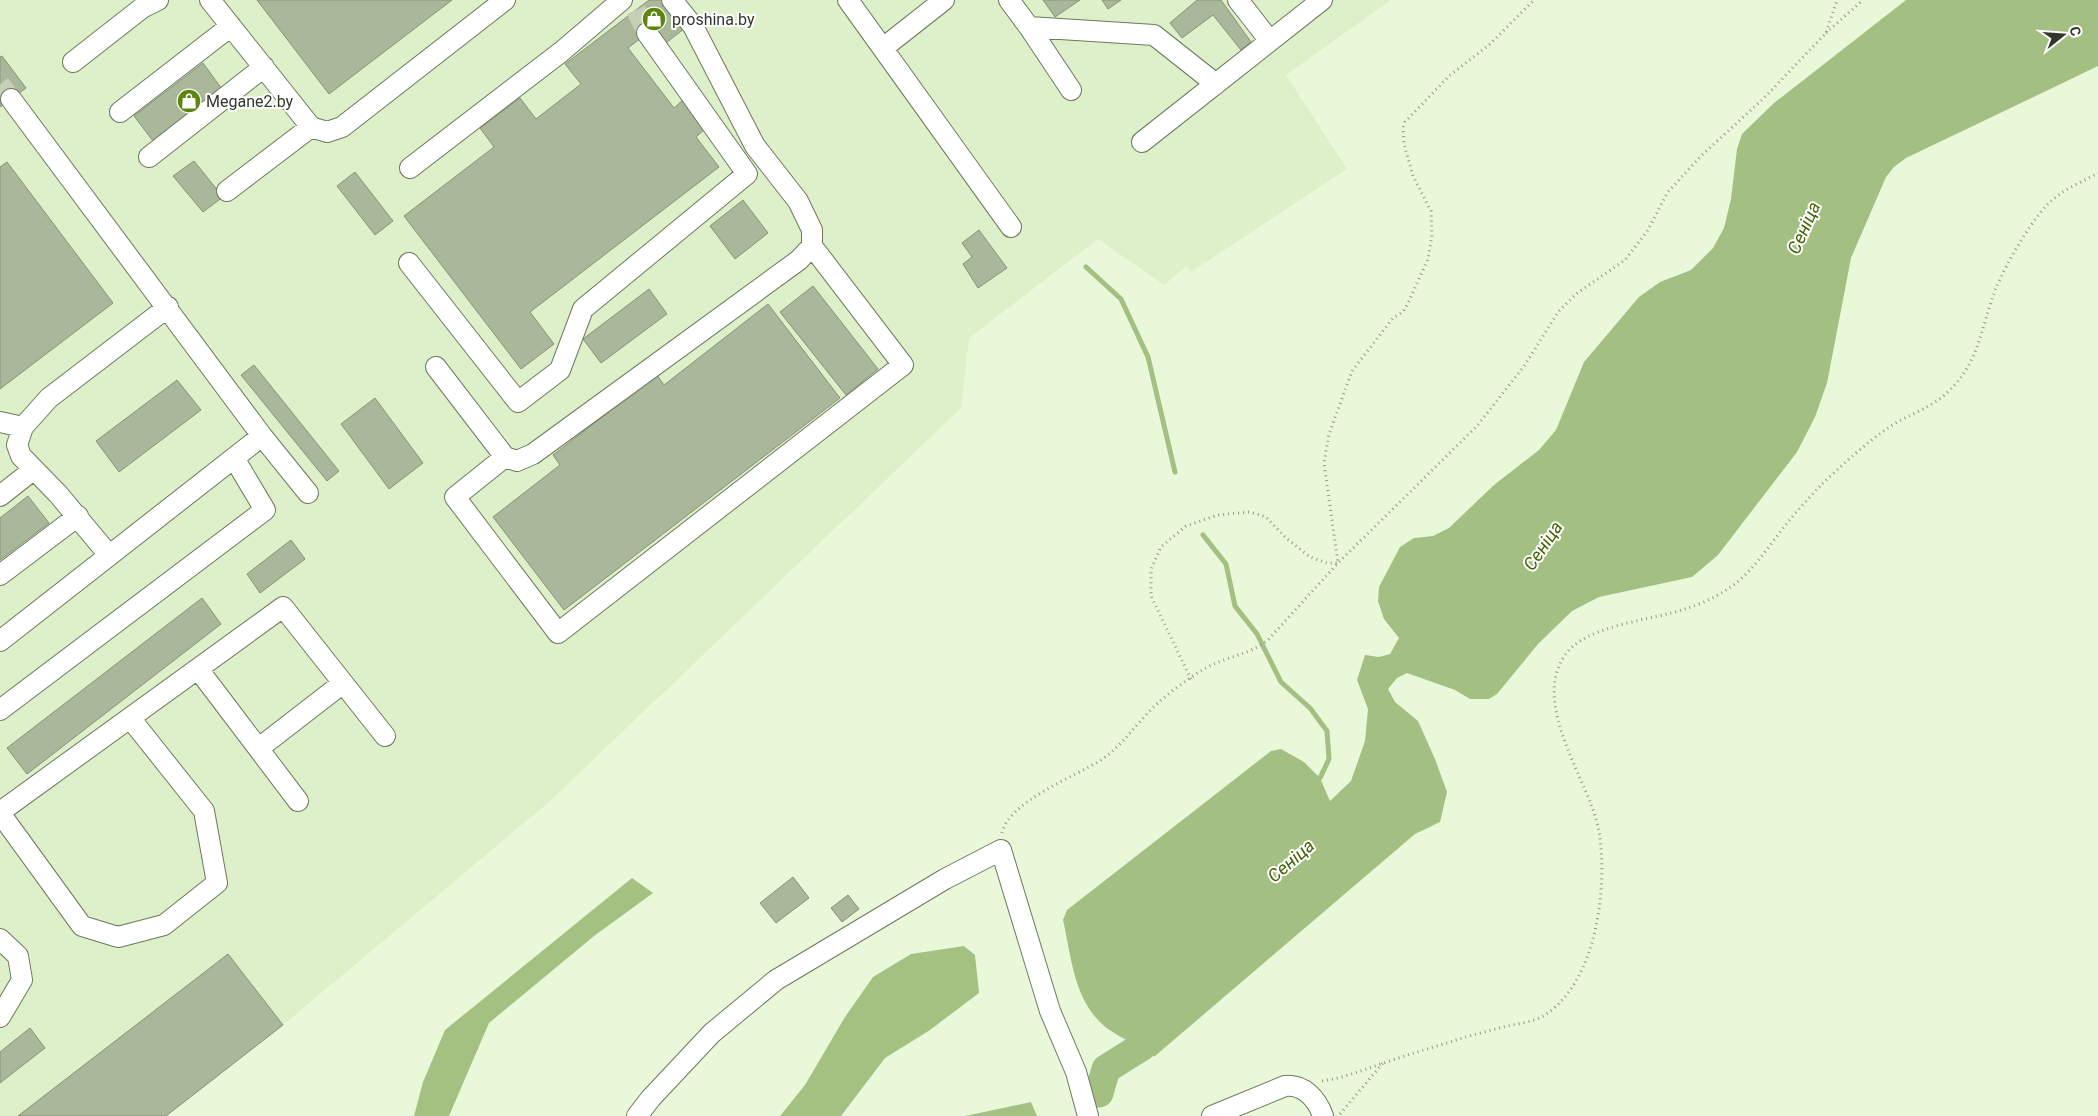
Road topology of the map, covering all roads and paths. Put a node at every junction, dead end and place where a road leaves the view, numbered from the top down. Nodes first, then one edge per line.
1 (158, 0) edge
2 (210, 0) edge
3 (505, 0) edge
4 (672, 0) edge
5 (848, 0) edge
6 (944, 0) edge
7 (1009, 0) edge
8 (1238, 0) edge
9 (1322, 0) edge
10 (1534, 0) edge
11 (1837, 0) edge
12 (1863, 0) edge
13 (630, 3) edge
14 (231, 26) junction
15 (1029, 27) junction
16 (647, 33) tunnel mouth
17 (1826, 34) junction
18 (1270, 41) junction
19 (883, 48) junction
20 (73, 62) dead end
21 (264, 68) junction
22 (1216, 84) junction
23 (1071, 90) dead end
24 (11, 98) tunnel mouth
25 (120, 112) dead end
26 (311, 127) junction
27 (1142, 142) dead end
28 (149, 157) dead end
29 (410, 168) dead end
30 (2098, 174) edge
31 (228, 192) dead end
32 (1011, 227) dead end
33 (812, 246) junction
34 (409, 263) dead end
35 (168, 307) junction
36 (436, 367) dead end
37 (0, 422) edge
38 (23, 427) junction
39 (262, 436) junction
40 (505, 457) junction
41 (234, 458) junction
42 (33, 470) junction
43 (308, 493) dead end
44 (0, 496) edge
45 (78, 516) junction
46 (110, 555) junction
47 (1338, 563) junction
48 (0, 574) edge
49 (0, 642) edge
50 (198, 669) junction
51 (1191, 679) junction
52 (343, 683) junction
53 (0, 710) edge
54 (130, 718) junction
55 (385, 736) dead end
56 (258, 748) junction
57 (298, 801) dead end
58 (0, 812) edge
59 (1001, 850) junction
60 (0, 939) edge
61 (0, 1017) edge
62 (1383, 1063) junction
63 (1291, 1085) junction
64 (637, 1116) edge
65 (1088, 1116) edge
66 (1212, 1116) edge
67 (1323, 1116) edge
68 (1339, 1116) edge

1 - 20 street
2 - 14 street
3 - 26 street
4 - 33 street
5 - 19 street
6 - 19 street
7 - 15 street
8 - 18 street
9 - 18 street
10 - 47 path
11 - 17 path
12 - 17 path
13 - 29 street
14 - 21 street
14 - 25 street
15 - 22 street
15 - 23 street
16 - 34 street
17 - 47 path
18 - 22 street
19 - 32 street
21 - 26 street
21 - 28 street
22 - 27 street
24 - 35 street
26 - 31 street
30 - 62 path
33 - 40 street
33 - 40 street
35 - 38 street
35 - 39 street
36 - 40 street
37 - 38 street
38 - 42 street
39 - 41 street
39 - 43 street
41 - 46 street
41 - 53 street
42 - 44 street
42 - 45 street
45 - 46 street
45 - 48 street
46 - 49 street
47 - 51 path
47 - 51 path
50 - 52 street
50 - 54 street
50 - 56 street
51 - 59 path
52 - 55 street
52 - 56 street
54 - 58 street
54 - 58 street
56 - 57 street
59 - 64 street
59 - 65 street
60 - 61 street
62 - 63 path
62 - 68 path
63 - 66 street
63 - 67 street

